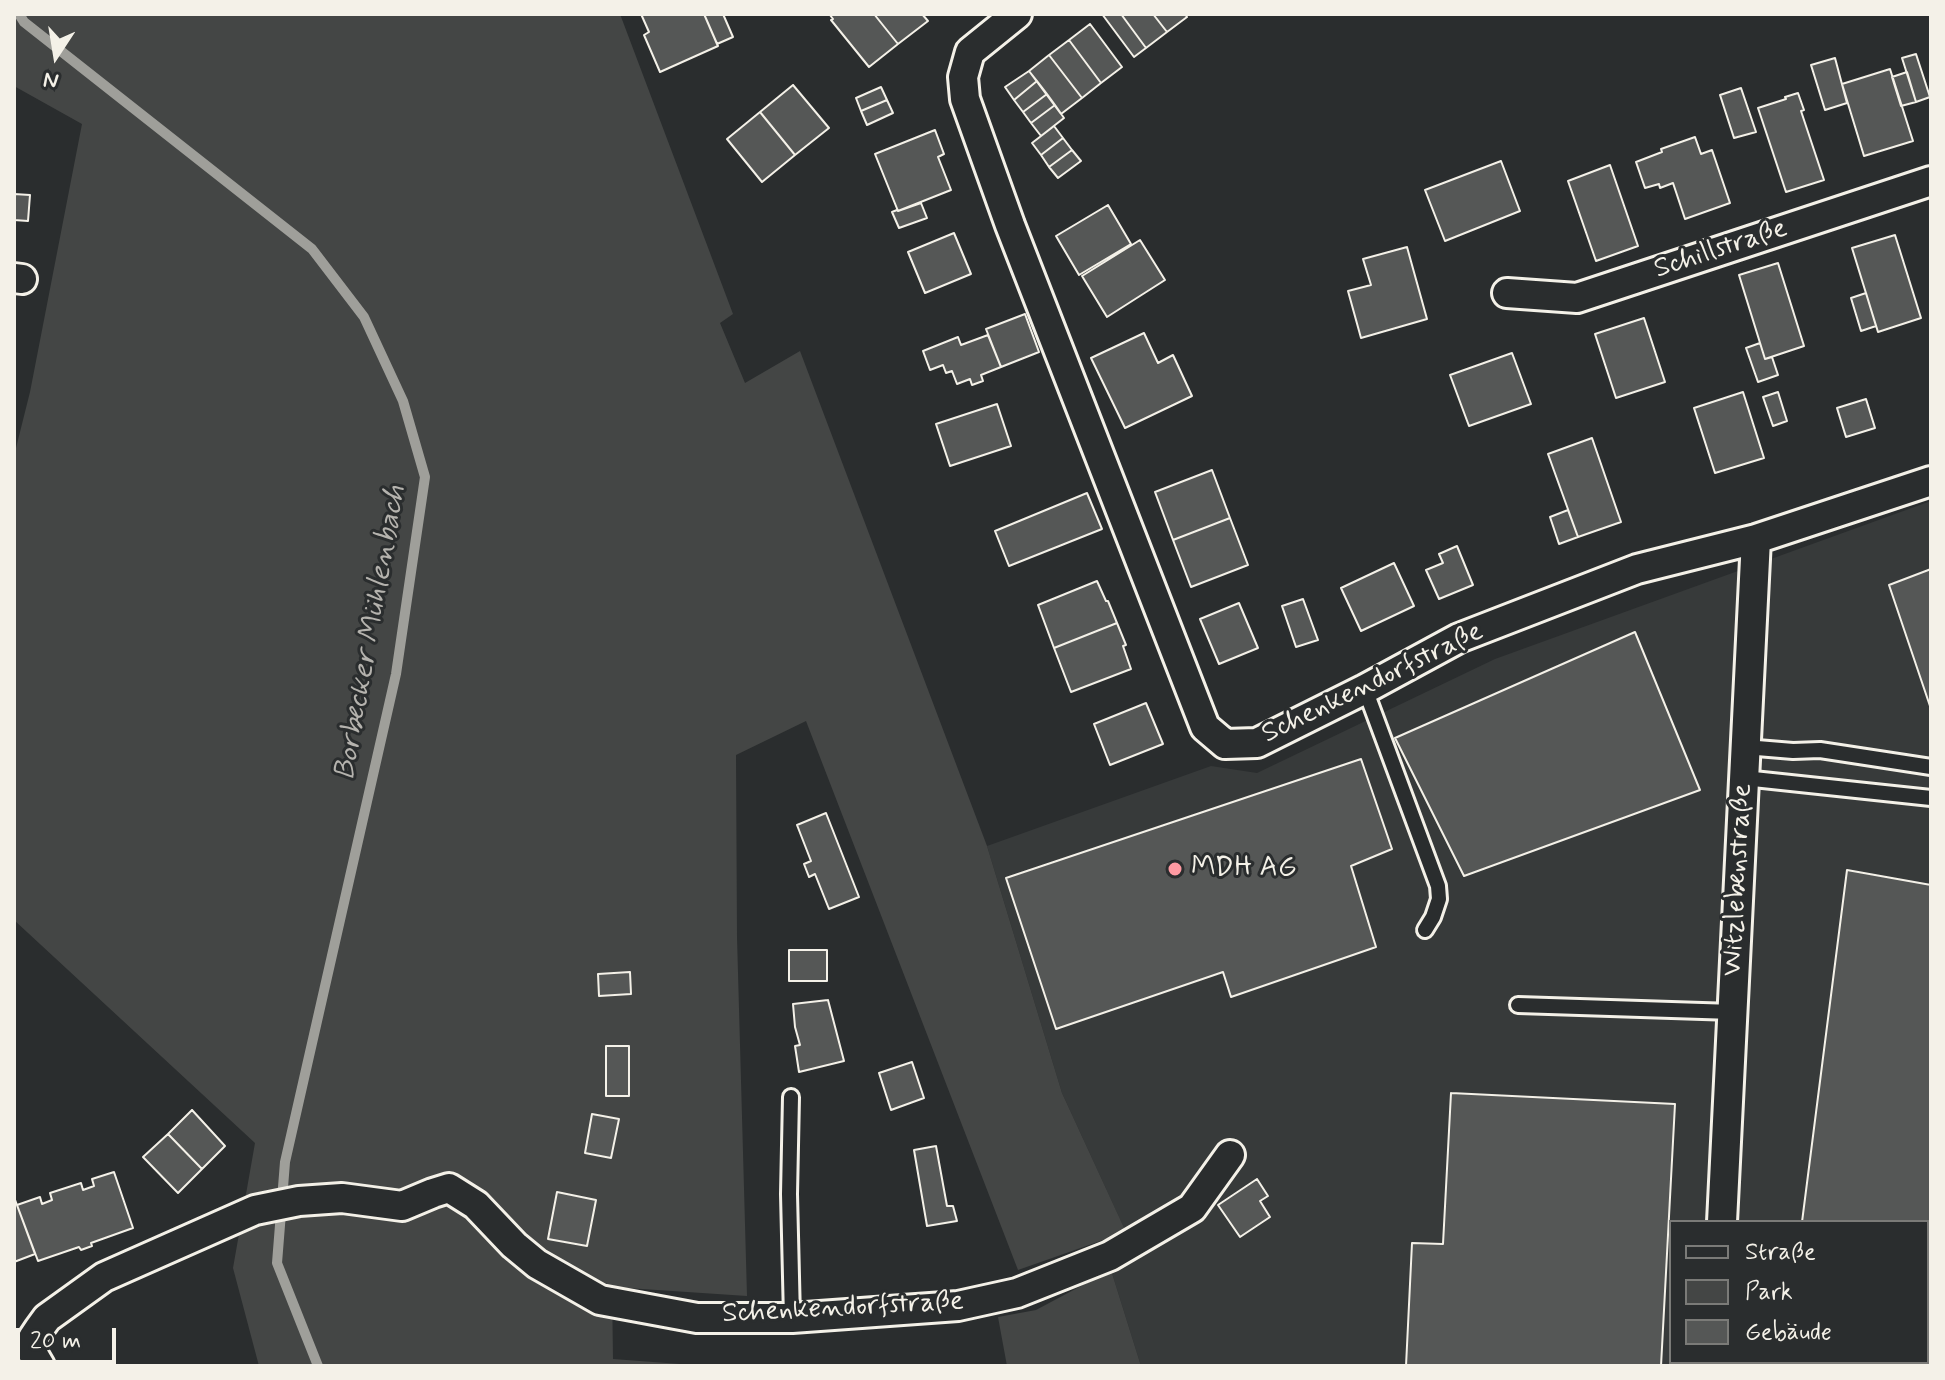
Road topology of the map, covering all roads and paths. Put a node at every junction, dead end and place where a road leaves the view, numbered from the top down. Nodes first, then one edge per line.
1 (1017, 14) edge
2 (1931, 181) edge
3 (1507, 293) dead end
4 (1931, 481) edge
5 (1756, 539) junction
6 (1365, 689) junction
7 (1745, 747) junction
8 (1931, 767) edge
9 (1744, 778) junction
10 (1931, 798) edge
11 (1425, 930) dead end
12 (1518, 1005) dead end
13 (1733, 1012) junction
14 (791, 1097) dead end
15 (1230, 1155) dead end
16 (1722, 1220) edge
17 (792, 1318) junction
18 (29, 1349) edge

1 - 6 street, Schenkendorfstraße
2 - 3 street, Schillstraße
4 - 5 street, Schenkendorfstraße
5 - 6 street, Schenkendorfstraße
5 - 7 street, Witzlebenstraße
6 - 11 lane
7 - 8 lane
7 - 9 street, Witzlebenstraße
9 - 10 lane
9 - 13 street, Witzlebenstraße
12 - 13 lane
13 - 16 street, Witzlebenstraße
14 - 17 lane
15 - 17 street, Schenkendorfstraße
17 - 18 street, Schenkendorfstraße

